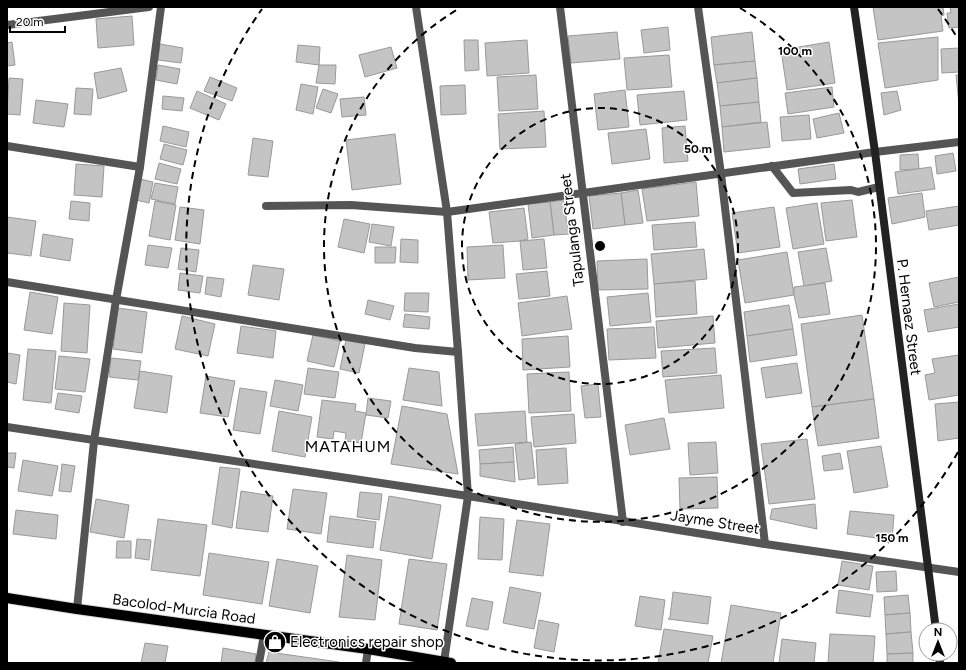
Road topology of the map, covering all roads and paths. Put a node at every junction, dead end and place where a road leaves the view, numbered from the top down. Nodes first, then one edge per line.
1 (149, 7) edge
2 (161, 7) edge
3 (416, 7) edge
4 (560, 7) edge
5 (698, 7) edge
6 (854, 7) edge
7 (7, 25) edge
8 (959, 142) edge
9 (7, 146) edge
10 (875, 152) junction
11 (772, 166) junction
12 (140, 167) junction
13 (721, 174) junction
14 (879, 187) junction
15 (582, 193) junction
16 (266, 206) dead end
17 (447, 212) junction
18 (7, 282) edge
19 (116, 300) junction
20 (458, 352) junction
21 (7, 427) edge
22 (94, 441) junction
23 (468, 496) junction
24 (622, 522) junction
25 (765, 544) junction
26 (927, 567) junction
27 (959, 572) edge
28 (7, 598) edge
29 (77, 609) junction
30 (935, 622) edge
31 (264, 635) junction
32 (368, 649) junction
33 (448, 662) edge
34 (259, 663) edge
35 (366, 663) edge

1 - 7 street
2 - 12 street
3 - 17 street
4 - 15 street, Tapulanga Street
5 - 13 street
6 - 10 main road, P. Hernaez Street
8 - 10 street
9 - 12 street
10 - 11 street
10 - 14 main road, P. Hernaez Street
11 - 13 street
11 - 14 street
12 - 19 street
13 - 15 street
13 - 25 street
14 - 26 main road, P. Hernaez Street
15 - 17 street
15 - 24 street, Tapulanga Street
16 - 17 street
17 - 20 street
18 - 19 street
19 - 20 street
19 - 22 street
20 - 23 street
21 - 22 street, Jayme Street
22 - 23 street, Jayme Street
22 - 29 street
23 - 24 street, Jayme Street
23 - 33 street
24 - 25 street, Jayme Street
25 - 26 street, Jayme Street
26 - 27 street, Jayme Street
26 - 30 main road, P. Hernaez Street
28 - 29 main road, Bacolod-Murcia Road
29 - 31 main road, Bacolod-Murcia Road
31 - 32 main road, Bacolod-Murcia Road
31 - 34 street
32 - 33 main road, Bacolod-Murcia Road
32 - 35 street

